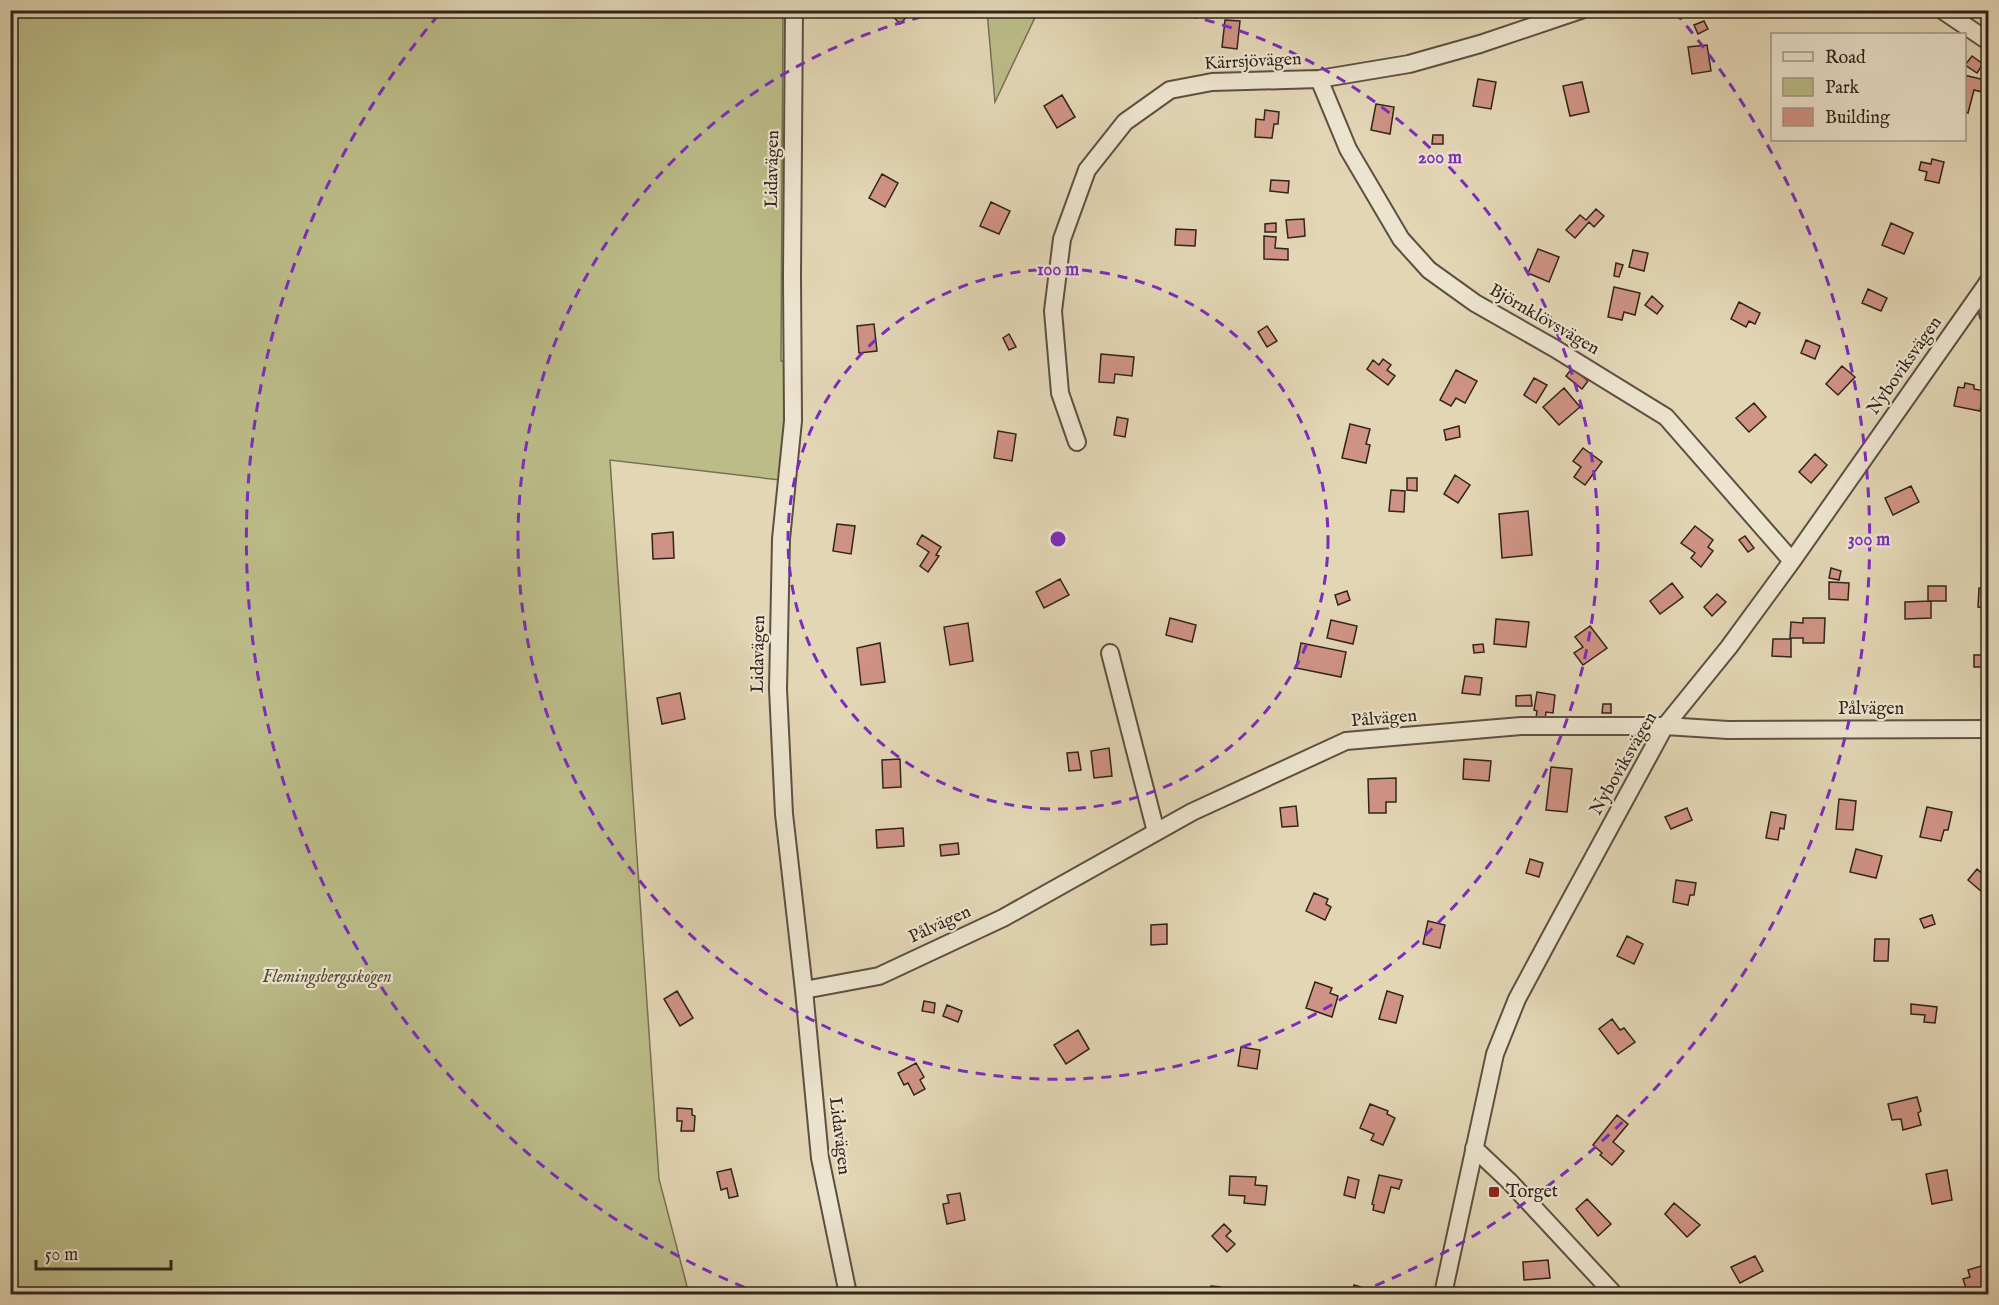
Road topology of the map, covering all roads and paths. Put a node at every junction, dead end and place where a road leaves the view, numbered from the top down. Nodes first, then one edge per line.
1 (794, 10) edge
2 (1581, 10) edge
3 (1942, 10) edge
4 (1989, 41) edge
5 (1320, 79) junction
6 (1987, 280) edge
7 (1989, 314) edge
8 (1077, 442) dead end
9 (1792, 561) junction
10 (1110, 653) dead end
11 (1665, 726) junction
12 (1989, 729) edge
13 (1156, 832) junction
14 (804, 990) junction
15 (1474, 1148) junction
16 (848, 1294) edge
17 (1443, 1294) edge
18 (1614, 1294) edge

1 - 14 street, Lidavägen
2 - 5 street, Kärrsjövägen
3 - 4 street
5 - 8 street, Kärrsjövägen
5 - 9 street, Björnklövsvägen
6 - 7 street
6 - 9 street, Nyboviksvägen
9 - 11 street, Nyboviksvägen
10 - 13 street
11 - 12 street, Pålvägen
11 - 13 street, Pålvägen
11 - 15 street, Nyboviksvägen
13 - 14 street, Pålvägen
14 - 16 street, Lidavägen
15 - 17 street, Nyboviksvägen
15 - 18 street

